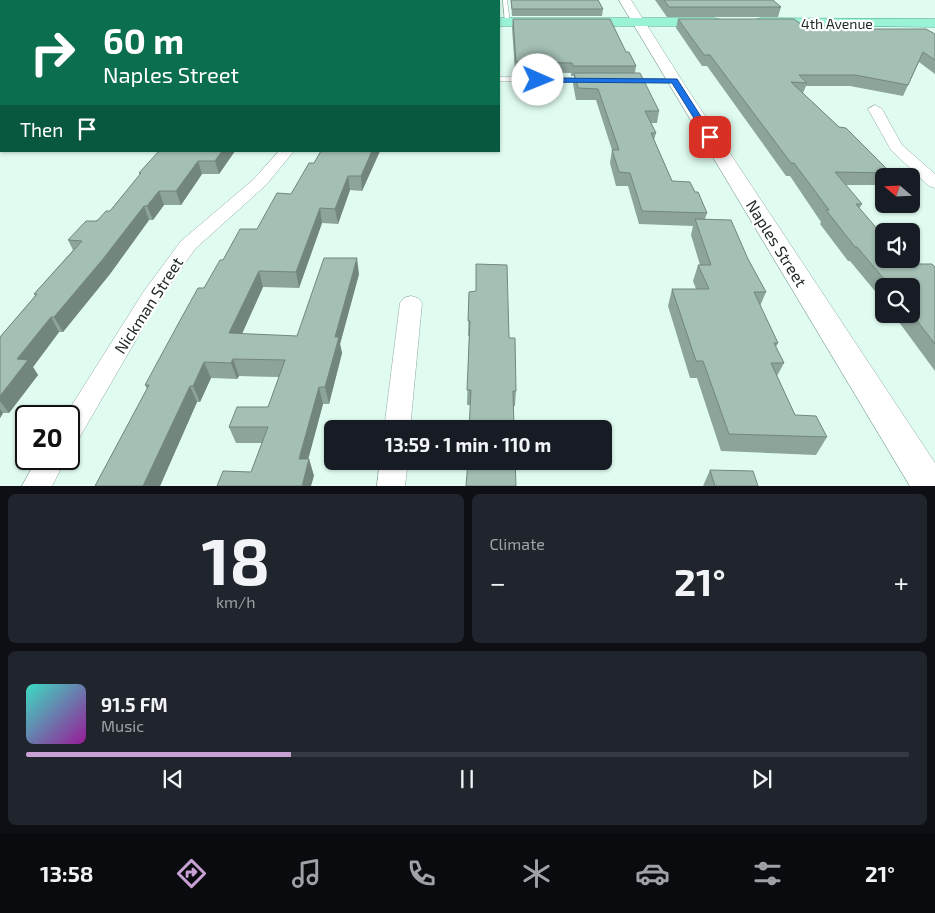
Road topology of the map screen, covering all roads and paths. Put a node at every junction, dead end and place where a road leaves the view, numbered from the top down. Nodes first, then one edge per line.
1 (505, 0) edge
2 (626, 0) edge
3 (504, 22) edge
4 (639, 22) junction
5 (732, 22) edge
6 (748, 22) edge
7 (932, 25) edge
8 (500, 79) edge
9 (596, 80) edge
10 (626, 80) edge
11 (674, 81) junction
12 (875, 110) dead end
13 (286, 152) edge
14 (935, 182) edge
15 (411, 303) dead end
16 (80, 414) edge
17 (398, 420) edge
18 (45, 470) edge
19 (393, 470) edge
20 (36, 486) edge
21 (391, 486) edge
22 (930, 486) edge

1 - 3 lane
2 - 4 street, Naples Street
3 - 4 main road
4 - 5 main road
4 - 11 street, Naples Street
6 - 7 main road, 4th Avenue
8 - 9 lane
10 - 11 lane
11 - 22 street, Naples Street
12 - 14 street
13 - 16 street, Nickman Street
15 - 17 street
18 - 20 street
19 - 21 street

